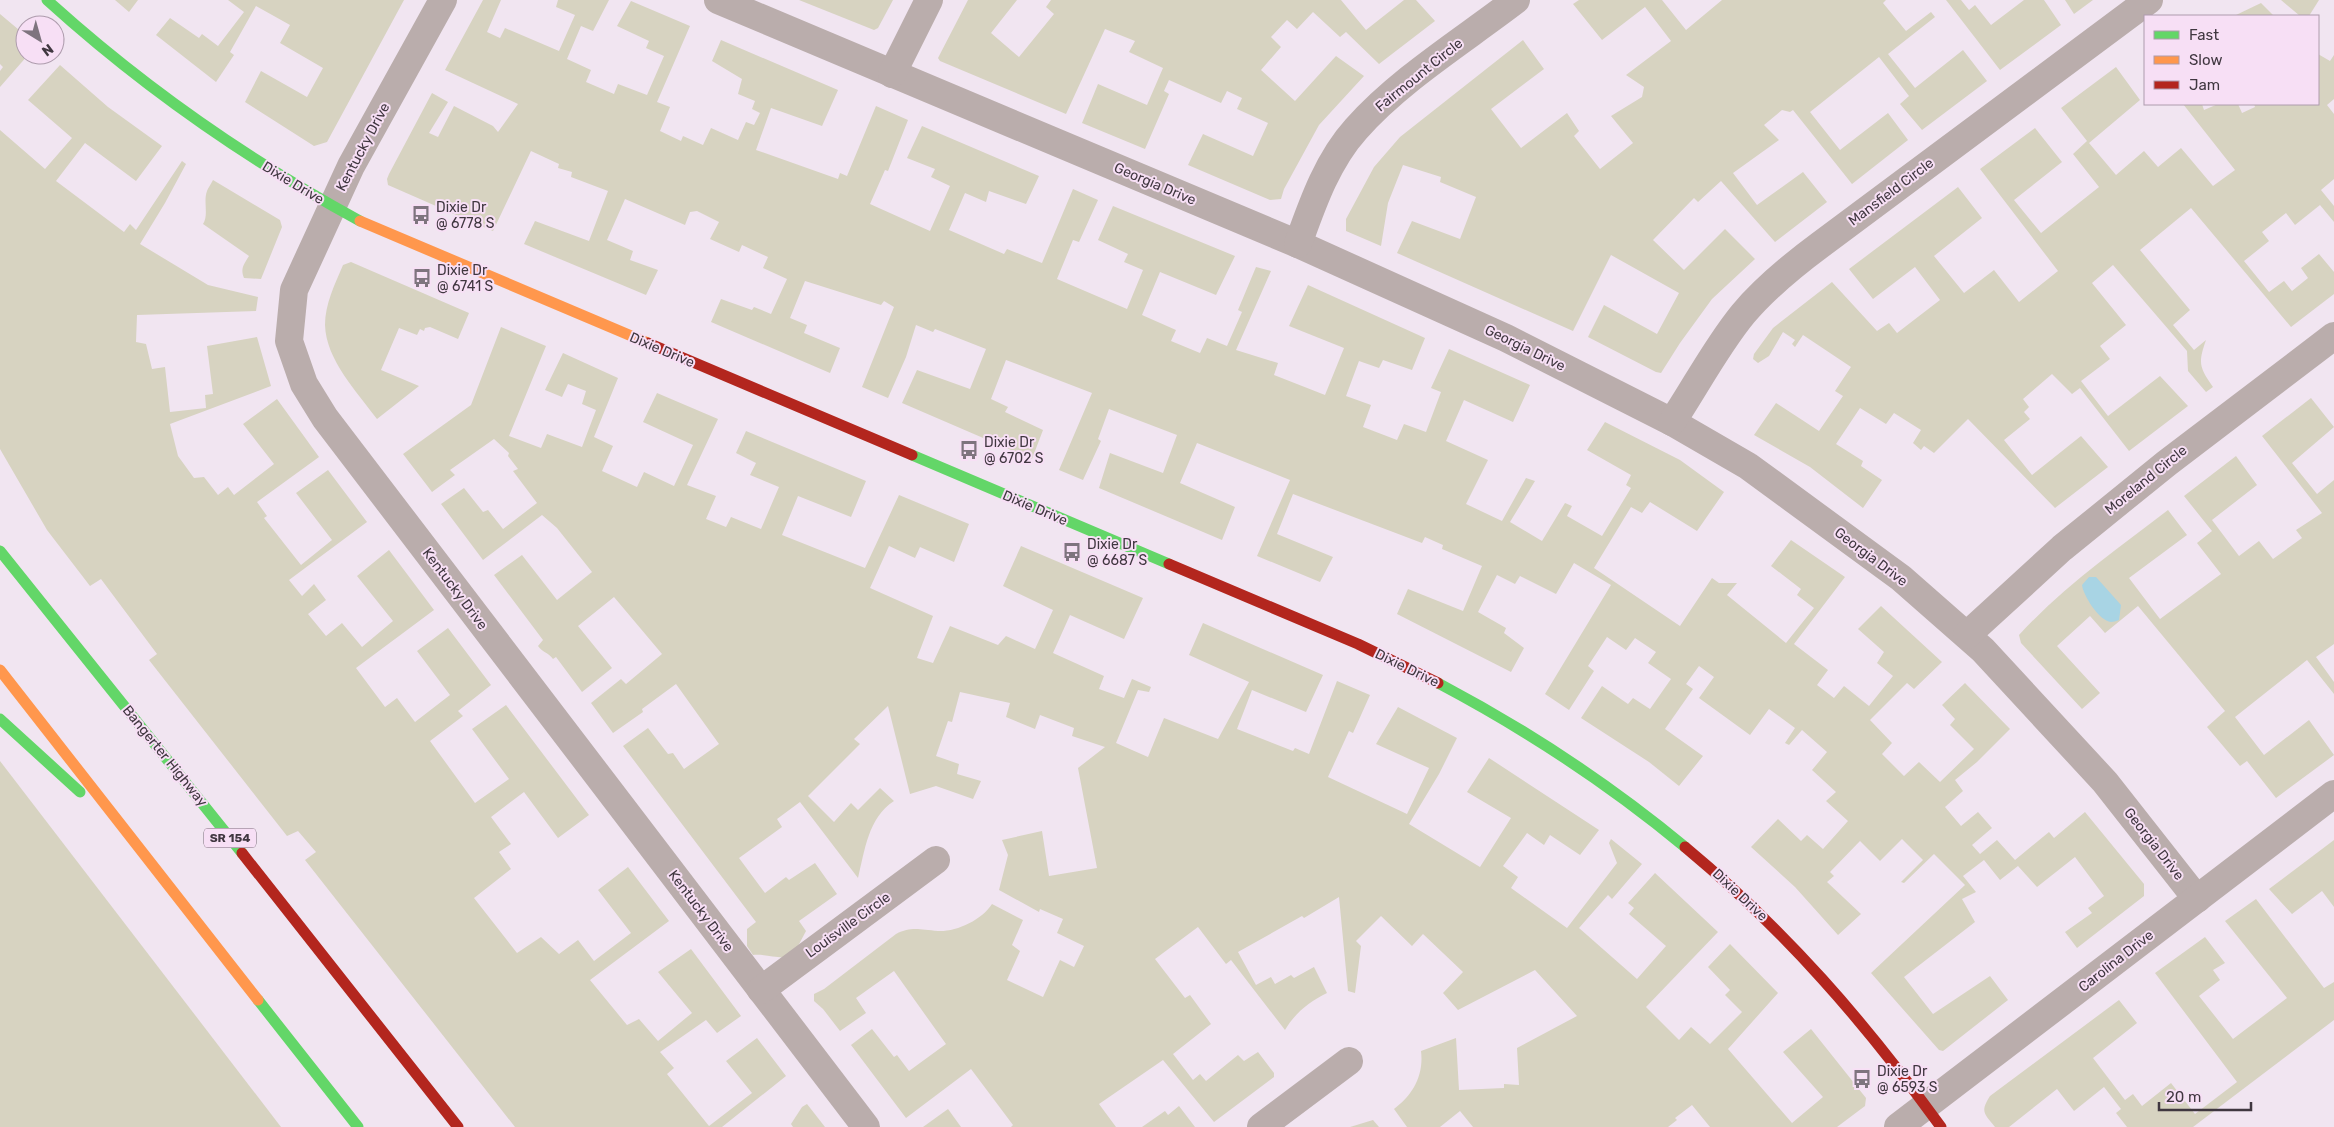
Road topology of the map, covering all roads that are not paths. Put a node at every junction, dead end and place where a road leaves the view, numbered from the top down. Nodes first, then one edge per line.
1 (47, 0) edge
2 (443, 0) edge
3 (718, 0) edge
4 (930, 0) edge
5 (1516, 0) edge
6 (2149, 0) edge
7 (892, 74) junction
8 (332, 206) junction
9 (1298, 244) junction
10 (2334, 336) edge
11 (1672, 422) junction
12 (0, 551) edge
13 (1967, 635) junction
14 (0, 670) edge
15 (0, 719) edge
16 (2334, 794) edge
17 (118, 822) junction
18 (936, 860) dead end
19 (2197, 899) junction
20 (761, 990) junction
21 (1349, 1061) dead end
22 (1934, 1117) edge
23 (358, 1127) edge
24 (458, 1127) edge
25 (866, 1127) edge
26 (1261, 1127) edge
27 (1898, 1127) edge

1 - 8 main road, Dixie Drive
2 - 8 street, Kentucky Drive
3 - 7 street, Georgia Drive
4 - 7 street
5 - 9 street, Fairmount Circle
6 - 11 street, Mansfield Circle
7 - 9 street, Georgia Drive
8 - 20 street, Kentucky Drive
8 - 22 main road, Dixie Drive
9 - 11 street, Georgia Drive
10 - 13 street, Moreland Circle
11 - 13 street, Georgia Drive
12 - 24 main road, Bangerter Highway / SR 154
13 - 19 street, Georgia Drive
14 - 17 main road
15 - 17 main road
16 - 19 street, Carolina Drive
17 - 23 main road
18 - 20 street, Louisville Circle
19 - 22 street, Carolina Drive
20 - 25 street, Kentucky Drive
21 - 26 street
22 - 27 street, Carolina Drive

